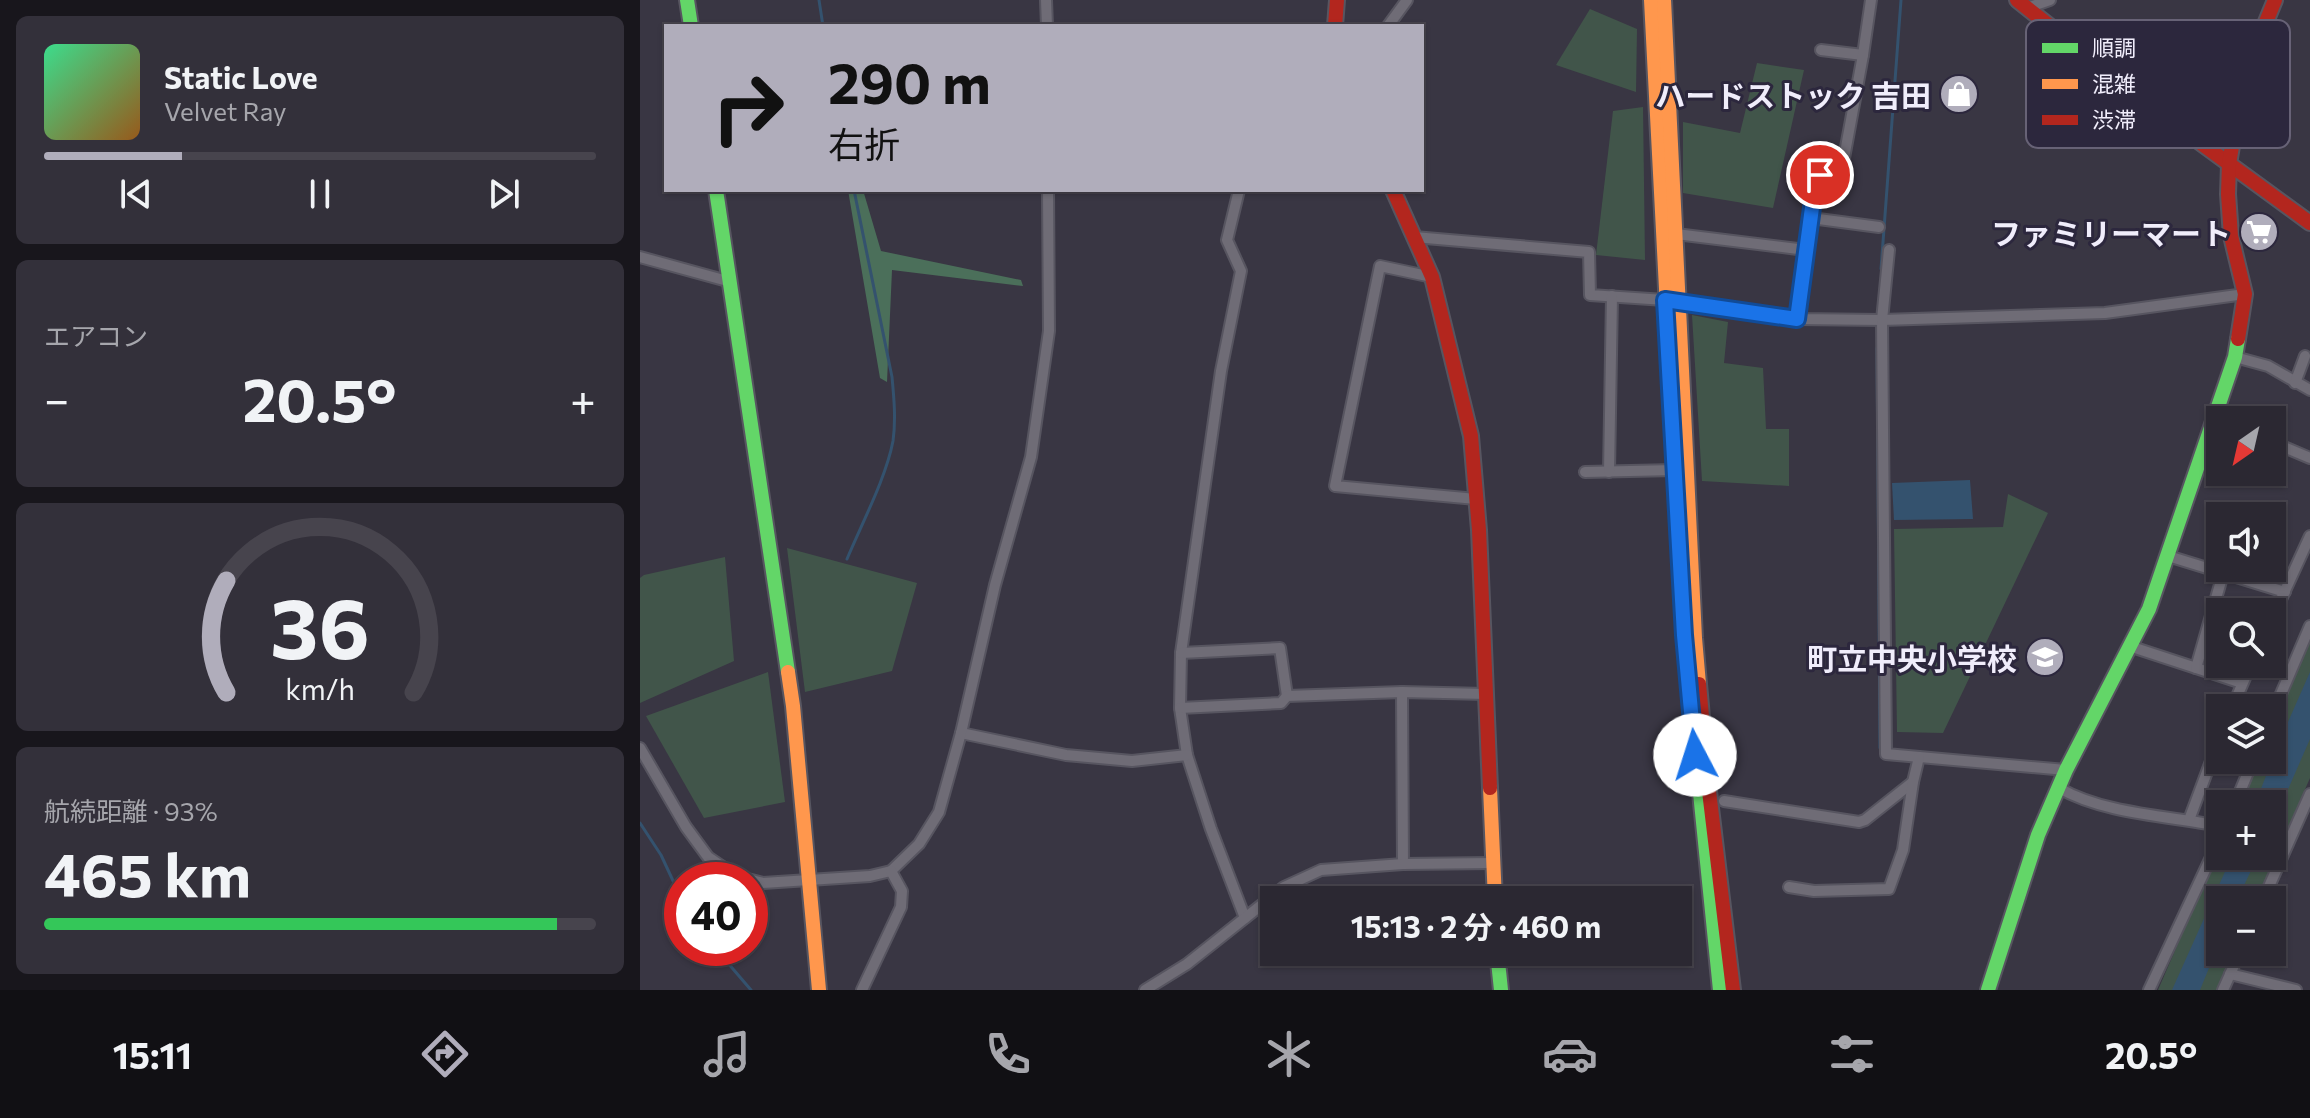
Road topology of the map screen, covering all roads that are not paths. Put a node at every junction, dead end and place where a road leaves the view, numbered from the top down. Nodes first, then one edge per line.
1 (687, 0) edge
2 (1046, 0) edge
3 (1337, 0) edge
4 (1407, 0) edge
5 (1651, 0) edge
6 (1664, 0) edge
7 (1871, 0) edge
8 (2050, 0) edge
9 (2272, 1) edge
10 (2022, 4) edge
11 (2042, 20) edge
12 (2265, 20) edge
13 (691, 24) edge
14 (1047, 24) edge
15 (1335, 24) edge
16 (1389, 24) edge
17 (1821, 50) dead end
18 (1863, 55) junction
19 (2207, 148) edge
20 (2232, 148) edge
21 (2229, 164) junction
22 (716, 192) edge
23 (1048, 192) edge
24 (1239, 192) edge
25 (1394, 192) edge
26 (1811, 218) junction
27 (2310, 223) edge
28 (1879, 227) dead end
29 (1676, 234) junction
30 (1414, 237) junction
31 (1806, 250) junction
32 (1889, 250) dead end
33 (640, 257) edge
34 (1432, 277) junction
35 (731, 282) junction
36 (2245, 294) junction
37 (1612, 296) junction
38 (1672, 301) junction
39 (1797, 319) junction
40 (1882, 320) junction
41 (2305, 356) dead end
42 (2235, 357) junction
43 (2295, 383) junction
44 (2310, 390) edge
45 (2222, 406) edge
46 (2286, 448) edge
47 (2206, 457) edge
48 (2310, 458) edge
49 (1675, 470) junction
50 (1585, 472) dead end
51 (1609, 472) junction
52 (1476, 499) junction
53 (2310, 536) edge
54 (2168, 556) junction
55 (2206, 568) edge
56 (2221, 582) edge
57 (2251, 582) edge
58 (2285, 592) junction
59 (2282, 598) edge
60 (2310, 626) edge
61 (2129, 646) junction
62 (1181, 653) junction
63 (2196, 668) junction
64 (2244, 678) edge
65 (2242, 683) junction
66 (1402, 692) junction
67 (1486, 694) junction
68 (2238, 694) edge
69 (2281, 694) edge
70 (1287, 696) junction
71 (1180, 708) junction
72 (961, 733) junction
73 (640, 748) edge
74 (1187, 755) junction
75 (1919, 757) junction
76 (2066, 770) junction
77 (2206, 774) edge
78 (1913, 782) junction
79 (2059, 788) junction
80 (2310, 794) edge
81 (1724, 801) dead end
82 (2189, 820) junction
83 (2206, 823) edge
84 (1493, 863) junction
85 (1403, 864) junction
86 (2206, 868) edge
87 (891, 871) junction
88 (809, 881) junction
89 (1494, 886) edge
90 (2269, 886) edge
91 (1789, 887) dead end
92 (1245, 918) junction
93 (1498, 966) edge
94 (2234, 966) edge
95 (2230, 974) junction
96 (819, 990) edge
97 (862, 990) edge
98 (1145, 990) edge
99 (1501, 990) edge
100 (1720, 990) edge
101 (1733, 990) edge
102 (1988, 990) edge
103 (2149, 990) edge
104 (2223, 990) edge
105 (2296, 990) edge

1 - 13 street
2 - 14 street
3 - 15 street
4 - 16 street
5 - 38 street
6 - 29 street
7 - 18 street
8 - 10 street
9 - 12 street
10 - 11 street
17 - 18 street
18 - 26 street
19 - 21 street
20 - 21 street
21 - 27 street
21 - 36 street
22 - 35 street
23 - 72 street
24 - 62 street
25 - 30 street
26 - 28 street
26 - 31 street
29 - 31 street
29 - 38 street
30 - 34 street
30 - 37 street
31 - 39 street
32 - 40 street
33 - 35 street
34 - 52 street
34 - 52 street
35 - 88 street
36 - 40 street
36 - 42 street
37 - 38 street
37 - 51 street
38 - 39 street
38 - 49 street
38 - 101 street
39 - 40 street
40 - 75 street
41 - 43 street
42 - 43 street
42 - 45 street
43 - 44 street
46 - 48 street
47 - 54 street
49 - 51 street
49 - 100 street
50 - 51 street
52 - 67 street
53 - 58 street
54 - 55 street
54 - 61 street
56 - 63 street
57 - 58 street
58 - 59 street
60 - 69 street
61 - 63 street
61 - 76 street
62 - 70 street
62 - 71 street
63 - 65 street
64 - 65 street
65 - 68 street
66 - 67 street
66 - 70 street
66 - 85 street
67 - 84 street
70 - 71 street
71 - 74 street
72 - 74 street
72 - 87 street
73 - 88 street
74 - 92 street
75 - 76 street
75 - 78 street
76 - 79 street
77 - 82 street
78 - 81 street
78 - 91 street
79 - 82 street
79 - 102 street
80 - 90 street
82 - 83 street
84 - 85 street
84 - 89 street
85 - 92 street
86 - 103 street
87 - 88 street
87 - 97 street
88 - 96 street
92 - 98 street
93 - 99 street
94 - 95 street
95 - 104 street
95 - 105 street

